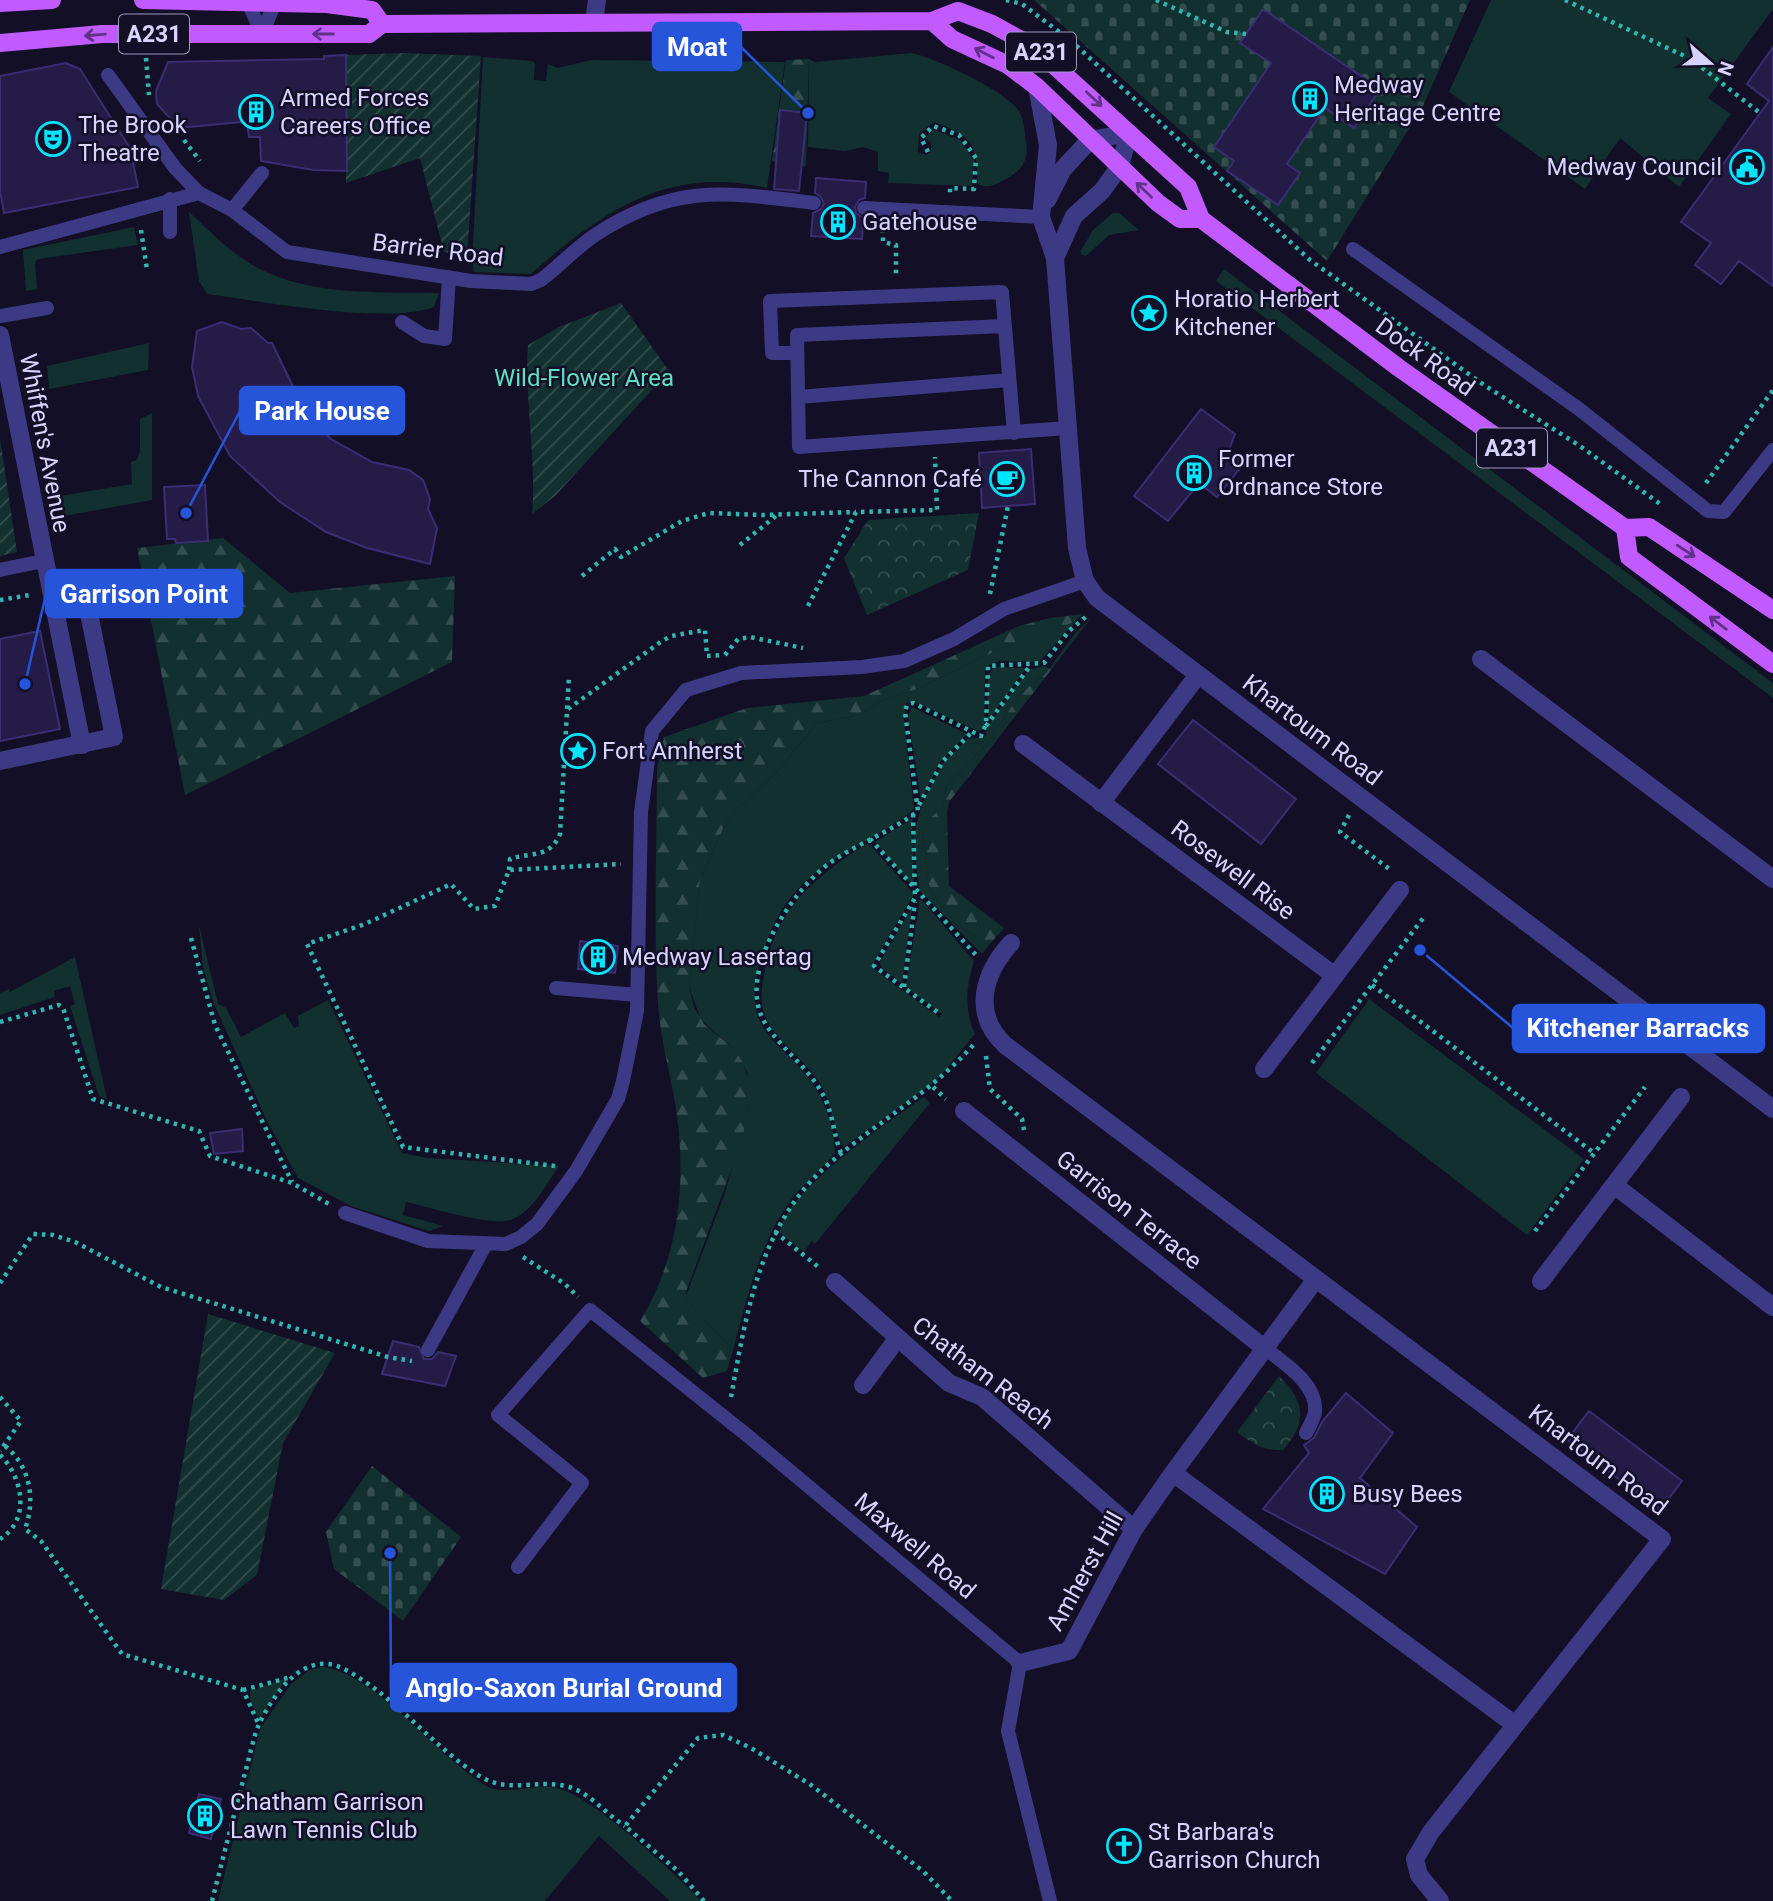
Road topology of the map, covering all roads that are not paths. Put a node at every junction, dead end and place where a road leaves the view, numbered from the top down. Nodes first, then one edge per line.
1 (52, 0) edge
2 (143, 0) edge
3 (356, 0) edge
4 (597, 0) edge
5 (246, 1) edge
6 (275, 2) edge
7 (0, 3) edge
8 (377, 17) junction
9 (932, 21) junction
10 (594, 22) junction
11 (262, 34) junction
12 (0, 43) edge
13 (108, 75) dead end
14 (1037, 87) junction
15 (1129, 133) junction
16 (1090, 140) junction
17 (1120, 166) junction
18 (262, 173) dead end
19 (199, 193) junction
20 (170, 199) junction
21 (814, 202) dead end
22 (864, 208) dead end
23 (232, 210) junction
24 (1041, 217) junction
25 (1201, 219) junction
26 (170, 232) dead end
27 (0, 247) edge
28 (1353, 249) dead end
29 (1055, 258) junction
30 (449, 277) junction
31 (47, 308) dead end
32 (0, 316) edge
33 (402, 322) dead end
34 (1005, 326) junction
35 (0, 335) edge
36 (797, 353) junction
37 (1009, 380) junction
38 (798, 397) junction
39 (1068, 428) junction
40 (1014, 433) junction
41 (1773, 450) edge
42 (1625, 528) junction
43 (43, 561) junction
44 (0, 569) edge
45 (1085, 581) junction
46 (83, 584) dead end
47 (1773, 610) edge
48 (1481, 659) dead end
49 (1773, 664) edge
50 (1198, 675) junction
51 (82, 744) junction
52 (1023, 744) dead end
53 (0, 761) edge
54 (1101, 803) junction
55 (1773, 879) edge
56 (1400, 890) dead end
57 (1011, 943) dead end
58 (1335, 976) junction
59 (556, 988) dead end
60 (637, 995) junction
61 (1264, 1069) dead end
62 (1681, 1097) dead end
63 (1773, 1109) edge
64 (964, 1111) dead end
65 (1614, 1185) junction
66 (345, 1213) road end
67 (486, 1244) junction
68 (1316, 1279) junction
69 (1541, 1280) dead end
70 (835, 1282) road end
71 (1773, 1307) edge
72 (897, 1339) junction
73 (1263, 1347) junction
74 (428, 1350) road end
75 (863, 1385) dead end
76 (1306, 1433) dead end
77 (1173, 1473) junction
78 (1134, 1530) junction
79 (518, 1567) dead end
80 (1020, 1663) junction
81 (1514, 1724) junction
82 (1049, 1901) edge
83 (1440, 1901) edge

1 - 7 main road
2 - 5 main road, A231
3 - 8 lane
4 - 10 street
5 - 6 main road, A231
5 - 11 lane
6 - 8 main road, A231
6 - 11 lane
8 - 10 main road, A231
8 -> 11 main road, A231
9 - 10 main road, A231
14 -> 9 main road, Dock Road / A231
9 -> 15 main road, A231
11 -> 12 main road, A231
13 - 19 lane, Barrier Road
14 - 16 main road, Dock Road / A231
14 - 24 street, Khartoum Road
15 - 16 street
15 - 17 street, Khartoum Road
15 - 25 main road, A231
16 - 17 main road, Dock Road / A231
16 - 24 street
25 -> 17 main road, Dock Road / A231
17 - 29 street, Khartoum Road
18 - 23 lane
19 - 20 lane
19 - 23 lane, Barrier Road
20 - 26 lane
20 - 27 lane
21 - 30 lane, Barrier Road
22 - 24 lane
23 - 30 lane, Barrier Road
24 - 29 street, Khartoum Road
25 - 42 main road, Dock Road / A231
28 - 41 lane
29 - 39 street, Khartoum Road
30 - 33 lane
31 - 32 lane
34 - 36 lane
34 - 36 lane
34 - 37 lane
35 - 43 street, Whiffen's Avenue
36 - 38 lane
37 - 38 lane
37 - 40 lane
38 - 40 lane
39 - 40 lane
39 - 45 street, Khartoum Road
42 -> 47 main road, Dock Road / A231
49 -> 42 main road
43 - 44 lane
43 - 51 street, Whiffen's Avenue
45 - 50 street, Khartoum Road
45 - 60 lane
46 - 51 street
48 - 55 street
50 - 54 street
50 - 63 street, Khartoum Road
51 - 53 street
52 - 54 street, Rosewell Rise
54 - 58 street, Rosewell Rise
56 - 58 street
57 - 68 street, Khartoum Road
58 - 61 street
59 - 60 lane
60 - 67 lane
62 - 65 street
64 - 73 street, Garrison Terrace
65 - 69 street
65 - 71 street
66 - 67 lane
67 - 74 lane
68 - 73 street
68 - 81 street, Khartoum Road
70 - 72 street, Chatham Reach
72 - 75 street
72 - 78 street, Chatham Reach
73 - 76 lane
73 - 77 street
77 - 78 street, Amherst Hill
77 - 81 street
78 - 80 street, Amherst Hill
79 - 80 lane, Maxwell Road
80 - 82 lane
81 - 83 street, Khartoum Road

